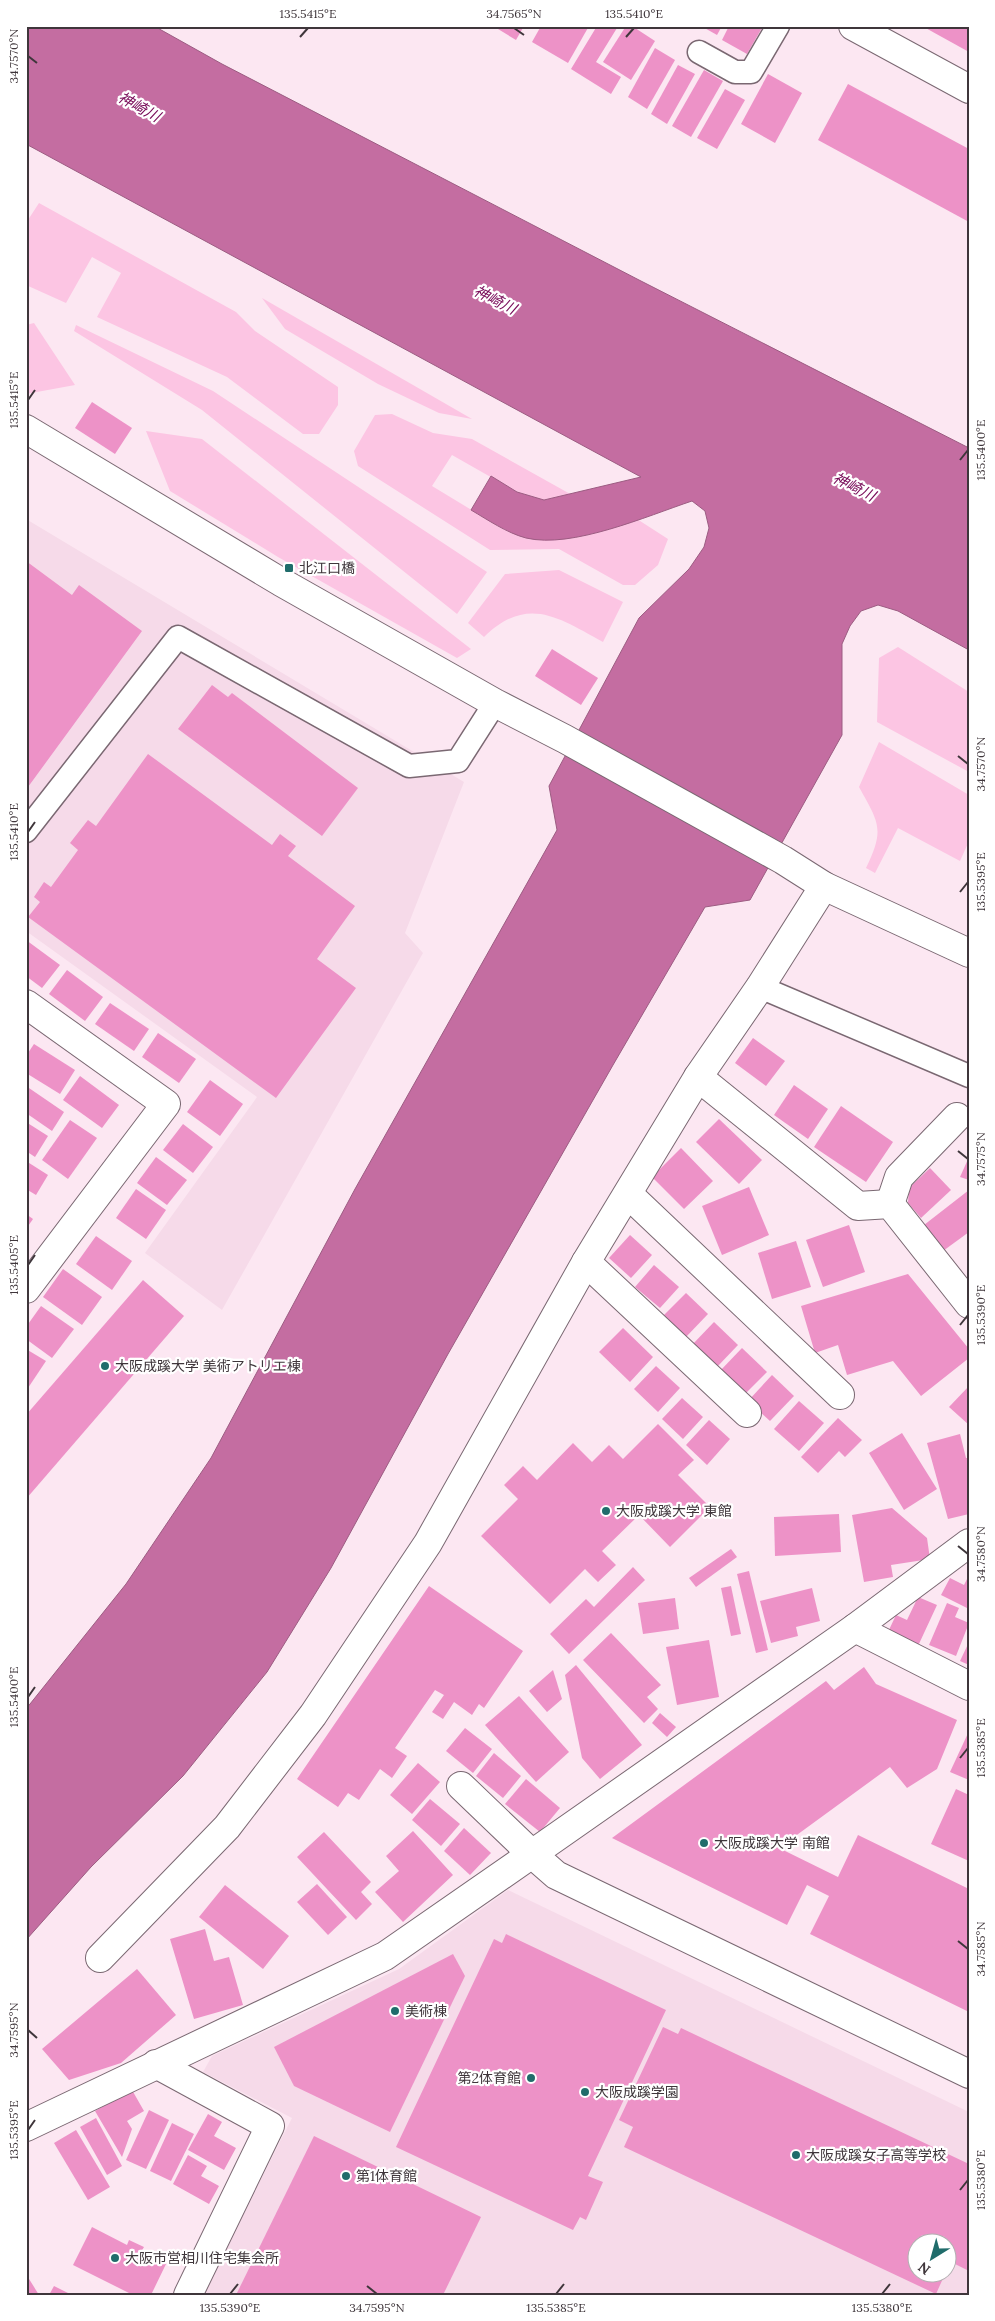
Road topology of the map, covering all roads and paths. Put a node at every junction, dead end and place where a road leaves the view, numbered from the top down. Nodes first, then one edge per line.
1 (778, 26) edge
2 (853, 26) edge
3 (699, 52) dead end
4 (969, 89) edge
5 (26, 429) edge
6 (495, 703) junction
7 (26, 831) edge
8 (824, 886) junction
9 (969, 953) edge
10 (760, 987) junction
11 (28, 1009) edge
12 (969, 1076) edge
13 (698, 1077) junction
14 (956, 1117) dead end
15 (628, 1194) junction
16 (890, 1204) junction
17 (586, 1262) junction
18 (26, 1289) edge
19 (969, 1304) edge
20 (840, 1395) dead end
21 (747, 1413) dead end
22 (969, 1544) edge
23 (854, 1628) junction
24 (969, 1686) edge
25 (461, 1786) dead end
26 (532, 1854) junction
27 (100, 1958) dead end
28 (156, 2064) junction
29 (969, 2074) edge
30 (26, 2127) edge
31 (188, 2295) edge

1 - 3 lane
2 - 4 street
5 - 6 street
6 - 7 lane
6 - 8 street
8 - 9 street
8 - 10 street
10 - 12 lane
10 - 13 street
11 - 18 street
13 - 15 street
13 - 16 street
14 - 16 street
15 - 17 street
15 - 20 street
16 - 19 street
17 - 21 street
17 - 27 street
22 - 23 street
23 - 24 street
23 - 26 street
25 - 26 street
26 - 28 street
26 - 29 street
28 - 30 street
28 - 31 street

